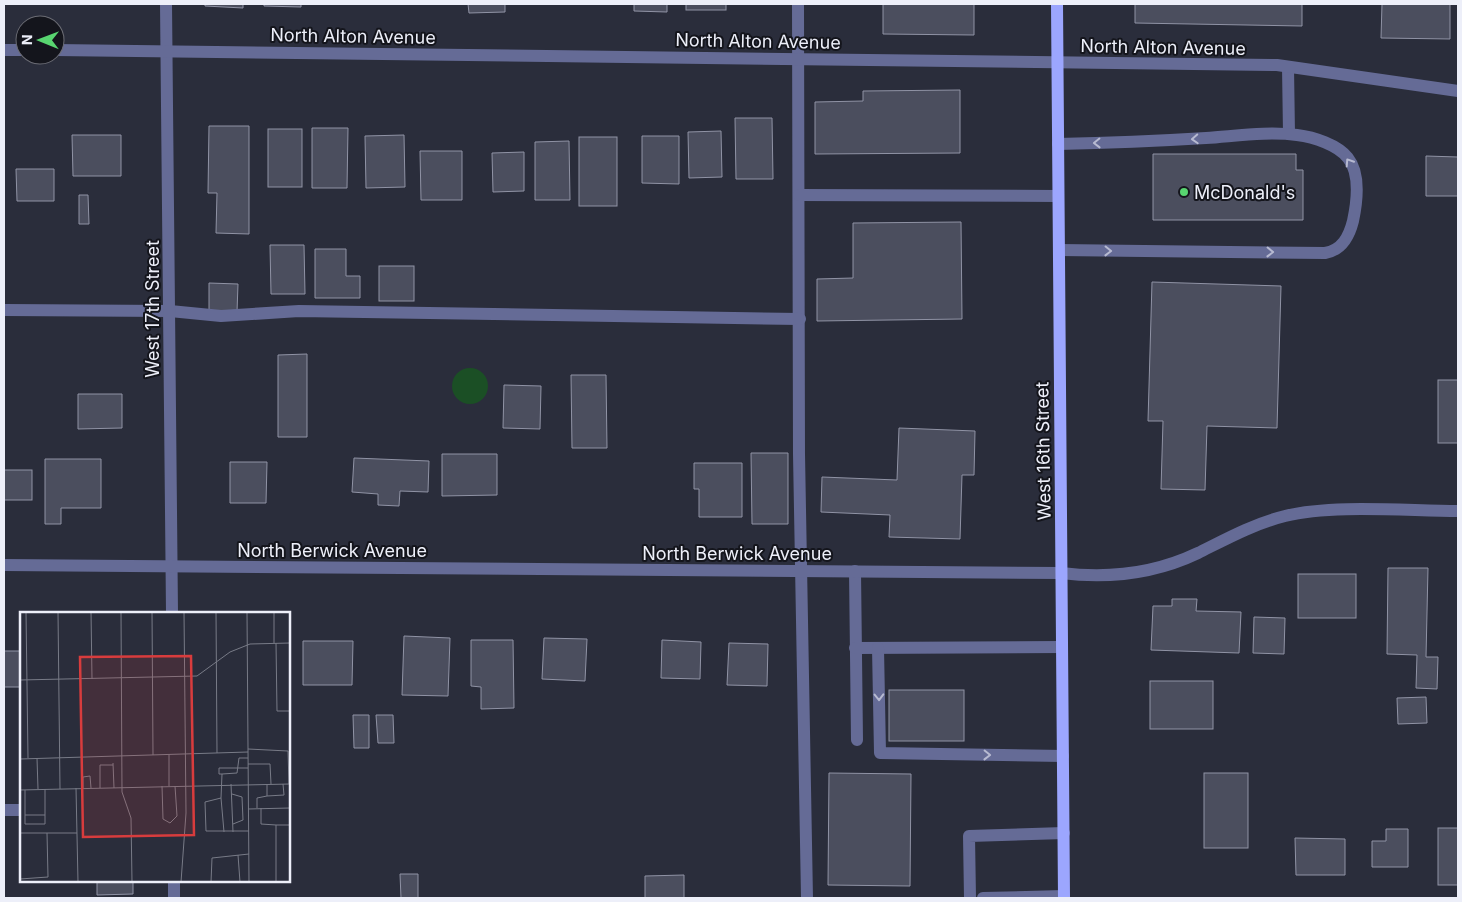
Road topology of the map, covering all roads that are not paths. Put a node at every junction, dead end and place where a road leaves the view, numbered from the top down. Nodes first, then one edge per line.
1 (166, 4) edge
2 (798, 4) edge
3 (1057, 4) edge
4 (65, 50) edge
5 (168, 51) junction
6 (799, 59) junction
7 (1057, 62) junction
8 (1288, 67) junction
9 (1458, 91) edge
10 (1288, 134) junction
11 (1058, 144) junction
12 (799, 195) junction
13 (1058, 196) junction
14 (1059, 250) junction
15 (4, 310) edge
16 (170, 310) junction
17 (800, 318) junction
18 (1458, 511) edge
19 (4, 565) edge
20 (172, 566) junction
21 (801, 571) junction
22 (855, 571) junction
23 (1061, 573) junction
24 (172, 612) edge
25 (1062, 647) junction
26 (855, 648) junction
27 (878, 648) junction
28 (857, 740) dead end
29 (1063, 756) junction
30 (4, 810) edge
31 (20, 810) edge
32 (1064, 833) junction
33 (174, 882) edge
34 (1064, 897) edge
35 (174, 898) edge
36 (807, 898) edge
37 (970, 898) edge
38 (983, 898) edge

1 - 5 street, West 17th Street
2 - 6 street
3 - 7 main road, West 16th Street
4 - 5 street, North Alton Avenue
5 - 6 street, North Alton Avenue
5 - 16 street, West 17th Street
6 - 7 street, North Alton Avenue
6 - 12 street
7 - 8 street, North Alton Avenue
7 - 11 main road, West 16th Street
8 - 9 street, North Alton Avenue
8 - 10 street
10 -> 11 street
14 -> 10 street
11 - 13 main road, West 16th Street
12 - 13 street
12 - 17 street
13 - 14 main road, West 16th Street
14 - 23 main road, West 16th Street
15 - 16 street
16 - 17 street
16 - 20 street, West 17th Street
17 - 21 street
18 - 23 street, North Berwick Avenue
19 - 20 street, North Berwick Avenue
20 - 21 street, North Berwick Avenue
20 - 24 street, West 17th Street
21 - 22 street, North Berwick Avenue
21 - 36 street
22 - 23 street, North Berwick Avenue
22 - 26 street
23 - 25 main road, West 16th Street
25 - 27 street
25 - 29 main road, West 16th Street
26 - 27 street
26 - 28 street
27 -> 29 street
29 - 32 main road, West 16th Street
30 - 31 street
32 - 34 main road, West 16th Street
32 - 37 street
33 - 35 street
34 - 38 street

